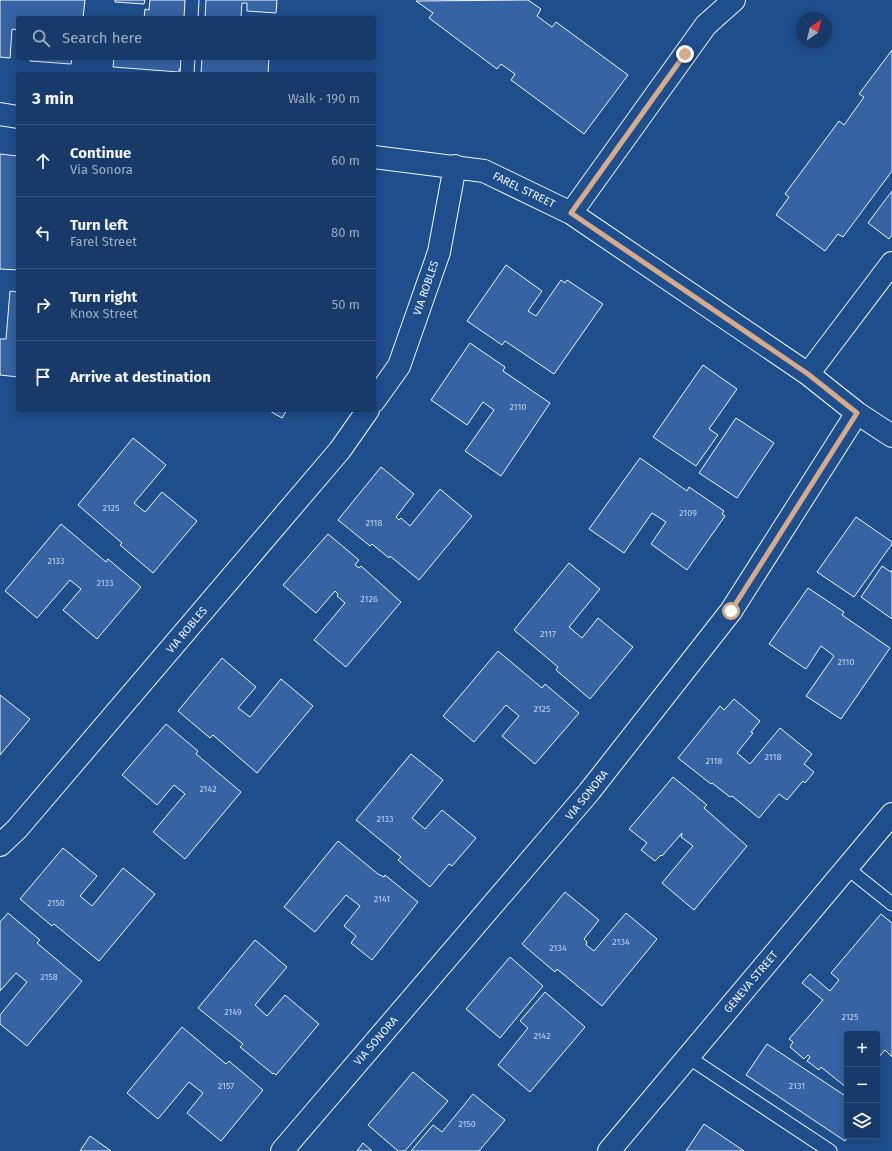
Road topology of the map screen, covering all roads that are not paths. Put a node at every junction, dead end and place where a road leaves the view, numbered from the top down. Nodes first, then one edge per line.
1 (192, 0) edge
2 (734, 0) edge
3 (191, 16) edge
4 (188, 60) edge
5 (187, 72) edge
6 (0, 114) edge
7 (16, 116) edge
8 (376, 157) edge
9 (455, 166) junction
10 (571, 213) junction
11 (892, 263) edge
12 (808, 374) junction
13 (376, 398) edge
14 (367, 412) edge
15 (857, 413) junction
16 (892, 436) edge
17 (892, 814) edge
18 (0, 845) edge
19 (847, 868) junction
20 (892, 904) edge
21 (688, 1057) junction
22 (282, 1151) edge
23 (609, 1151) edge
24 (830, 1151) edge

1 - 3 lane
2 - 10 street
4 - 5 lane
6 - 7 street
8 - 9 street, FAREL STREET
9 - 10 street, FAREL STREET
9 - 13 street, VIA ROBLES
10 - 12 street, FAREL STREET
11 - 12 street
12 - 15 street, FAREL STREET
14 - 18 street, VIA ROBLES
15 - 16 street, FAREL STREET
15 - 22 street, VIA SONORA
17 - 19 street, GENEVA STREET
19 - 20 lane
19 - 21 street, GENEVA STREET
21 - 23 street, GENEVA STREET
21 - 24 lane

